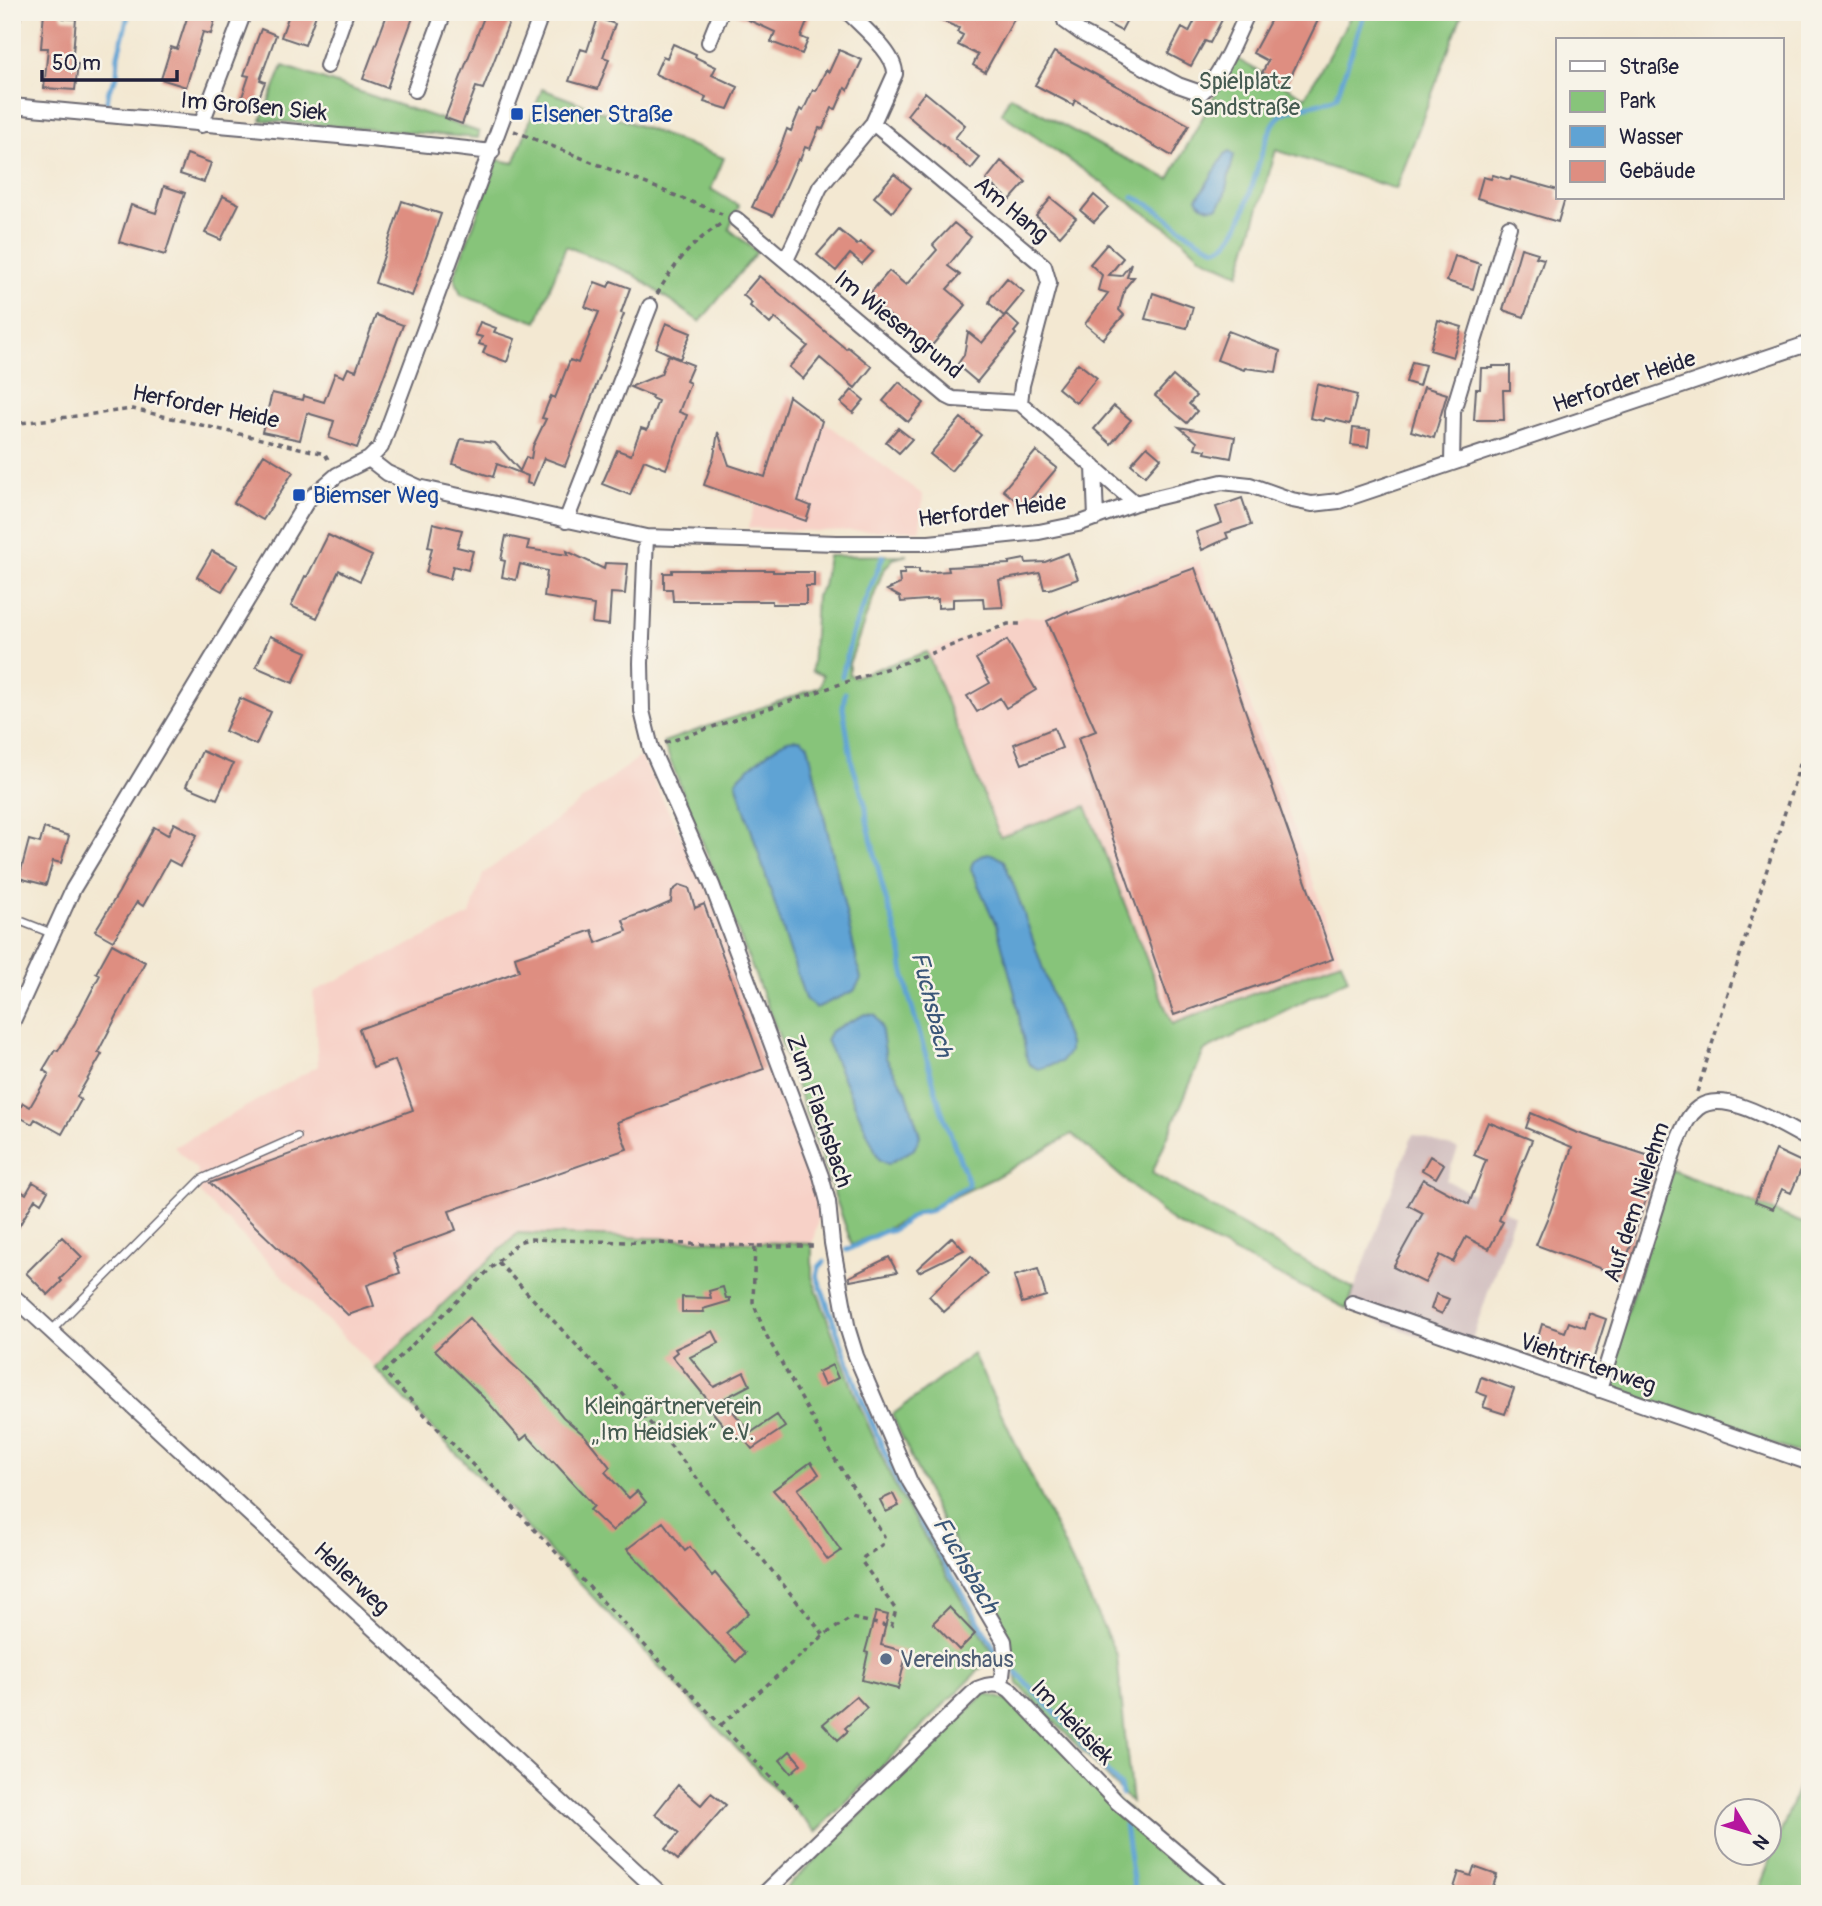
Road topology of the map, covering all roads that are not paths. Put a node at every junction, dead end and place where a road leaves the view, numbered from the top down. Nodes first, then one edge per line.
1 (13, 12) edge
2 (244, 12) edge
3 (346, 12) edge
4 (444, 12) edge
5 (542, 12) edge
6 (721, 12) edge
7 (848, 12) edge
8 (1064, 12) edge
9 (1248, 12) edge
10 (12, 21) edge
11 (709, 42) dead end
12 (327, 66) dead end
13 (415, 90) dead end
14 (12, 106) edge
15 (873, 123) junction
16 (201, 125) junction
17 (492, 152) junction
18 (736, 219) dead end
19 (1509, 227) dead end
20 (786, 260) junction
21 (650, 306) road end
22 (1810, 343) edge
23 (1020, 403) junction
24 (369, 459) junction
25 (1452, 463) junction
26 (1094, 467) junction
27 (1135, 503) junction
28 (1096, 518) junction
29 (566, 521) junction
30 (646, 537) junction
31 (12, 932) edge
32 (51, 933) junction
33 (12, 1023) edge
34 (297, 1137) dead end
35 (1810, 1140) edge
36 (12, 1295) edge
37 (1352, 1303) dead end
38 (51, 1331) junction
39 (1599, 1390) junction
40 (1810, 1463) edge
41 (1001, 1684) junction
42 (661, 1894) edge
43 (764, 1894) edge
44 (1226, 1894) edge

1 - 10 street
2 - 16 street
3 - 12 street
4 - 13 street
5 - 17 street
6 - 11 street
7 - 15 street
8 - 9 street
14 - 16 street, Im Großen Siek
15 - 20 street
15 - 23 street, Am Hang
16 - 17 street, Im Großen Siek
17 - 24 street
18 - 20 street, Im Wiesengrund
19 - 25 street
20 - 23 street, Im Wiesengrund
21 - 29 street
22 - 25 street, Herforder Heide
23 - 26 street
24 - 29 street, Herforder Heide
24 - 32 street
25 - 27 street, Herforder Heide
26 - 27 street
26 - 28 street
27 - 28 street, Herforder Heide
28 - 30 street, Herforder Heide
29 - 30 street, Herforder Heide
30 - 41 street, Zum Flachsbach
31 - 32 lane
32 - 33 street
34 - 38 lane
35 - 39 street, Auf dem Nielehm
36 - 38 street, Hellerweg
37 - 39 street, Viehtriftenweg
38 - 42 street, Hellerweg
39 - 40 street, Viehtriftenweg
41 - 43 street, Im Heidsiek
41 - 44 street, Im Heidsiek

